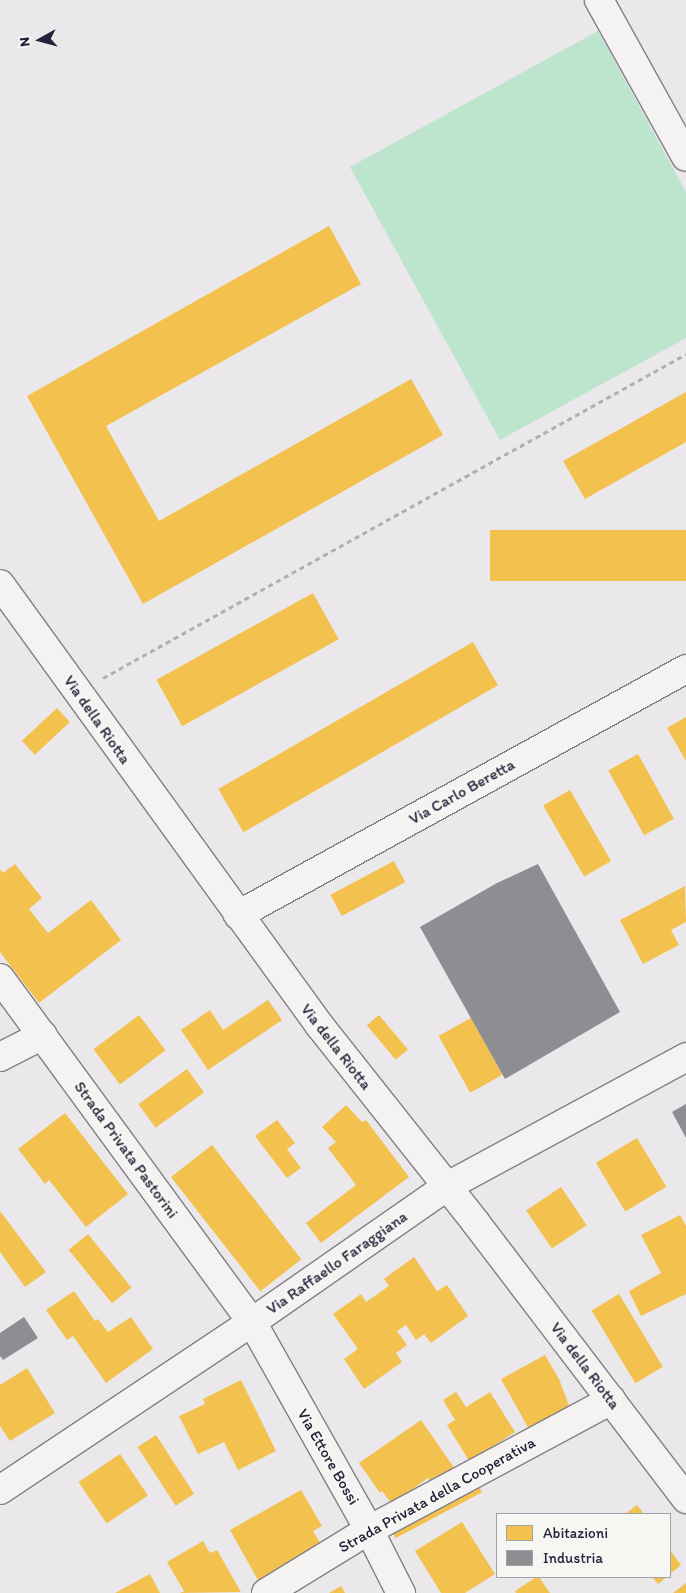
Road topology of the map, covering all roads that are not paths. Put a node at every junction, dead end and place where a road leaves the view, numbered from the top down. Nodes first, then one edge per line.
1 (599, 0) edge
2 (686, 157) edge
3 (0, 584) edge
4 (686, 669) edge
5 (238, 915) junction
6 (0, 978) edge
7 (43, 1035) junction
8 (0, 1057) edge
9 (686, 1057) edge
10 (446, 1187) junction
11 (252, 1322) junction
12 (611, 1400) junction
13 (0, 1490) edge
14 (686, 1499) edge
15 (369, 1530) junction
16 (266, 1593) edge
17 (401, 1593) edge

1 - 2 street
3 - 5 street, Via della Riotta
4 - 5 street, Via Carlo Beretta
5 - 10 street, Via della Riotta
6 - 7 street, Strada Privata Pastorini
7 - 8 street
7 - 11 street, Strada Privata Pastorini
9 - 10 street, Via Raffaello Faraggiana
10 - 11 street, Via Raffaello Faraggiana
10 - 12 street, Via della Riotta
11 - 13 street, Via Raffaello Faraggiana
11 - 15 street, Via Ettore Bossi
12 - 14 street, Via della Riotta
12 - 15 street, Strada Privata della Cooperativa
15 - 16 street, Strada Privata della Cooperativa
15 - 17 street, Via Ettore Bossi

